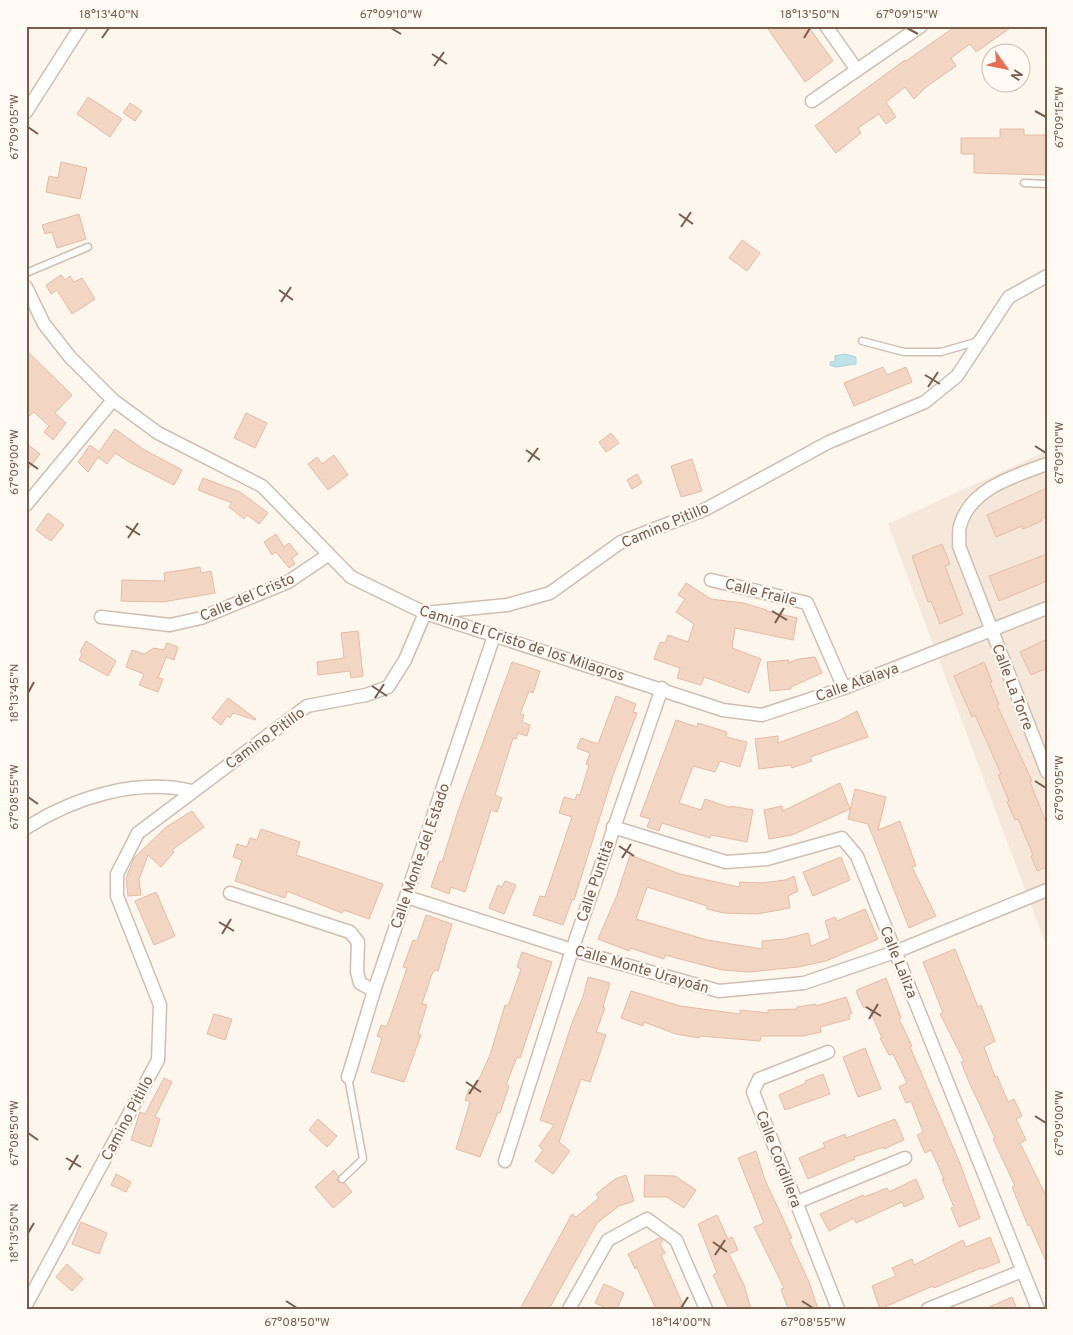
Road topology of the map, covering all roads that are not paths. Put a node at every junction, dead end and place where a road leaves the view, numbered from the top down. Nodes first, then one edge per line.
1 (81, 26) edge
2 (826, 26) edge
3 (921, 26) edge
4 (857, 70) junction
5 (812, 101) dead end
6 (26, 112) edge
7 (1024, 183) dead end
8 (1047, 184) edge
9 (88, 247) dead end
10 (26, 272) edge
11 (1047, 276) edge
12 (26, 287) edge
13 (980, 340) junction
14 (862, 341) dead end
15 (114, 400) junction
16 (1047, 464) edge
17 (26, 506) edge
18 (328, 555) junction
19 (712, 580) dead end
20 (1047, 608) edge
21 (425, 613) junction
22 (101, 617) dead end
23 (991, 630) junction
24 (494, 636) junction
25 (662, 688) junction
26 (844, 688) junction
27 (1043, 754) edge
28 (1047, 772) edge
29 (192, 791) junction
30 (26, 828) edge
31 (614, 828) junction
32 (1047, 890) edge
33 (230, 893) dead end
34 (407, 897) junction
35 (572, 950) junction
36 (895, 952) junction
37 (374, 991) junction
38 (828, 1052) dead end
39 (348, 1077) joint
40 (905, 1158) dead end
41 (504, 1161) dead end
42 (342, 1179) dead end
43 (795, 1203) junction
44 (1022, 1271) junction
45 (26, 1305) edge
46 (569, 1309) edge
47 (706, 1309) edge
48 (838, 1309) edge
49 (928, 1309) edge
50 (1038, 1309) edge

1 - 6 street
2 - 4 street
3 - 4 street
4 - 5 street
7 - 8 lane
9 - 10 lane
11 - 13 street, Camino Pitillo
12 - 15 street, Camino El Cristo de los Milagros
13 - 14 lane
13 - 21 street, Camino Pitillo
15 - 17 street
15 - 18 street, Camino El Cristo de los Milagros
16 - 23 street, Calle La Torre
18 - 21 street, Camino El Cristo de los Milagros
18 - 22 street, Calle del Cristo
19 - 26 street, Calle Fraile
20 - 23 street, Calle Atalaya
21 - 24 street, Camino El Cristo de los Milagros
21 - 29 street, Camino Pitillo
23 - 26 street, Calle Atalaya
23 - 27 street, Calle La Torre
24 - 25 street, Camino El Cristo de los Milagros
24 - 34 street, Calle Monte del Estado
25 - 26 street, Calle Atalaya
25 - 31 street, Calle Puntita
27 - 28 street, Calle La Torre
29 - 30 street
29 - 45 street, Camino Pitillo
31 - 35 street, Calle Puntita
31 - 36 street, Calle Laliza
32 - 36 street, Calle Monte Urayoán
33 - 37 street
34 - 35 street, Calle Monte Urayoán
34 - 37 street, Calle Monte del Estado
35 - 36 street, Calle Monte Urayoán
35 - 41 street, Calle Puntita
36 - 44 street, Calle Laliza
37 - 39 street, Calle Monte del Estado
38 - 43 street, Calle Cordillera
39 - 42 lane
40 - 43 street
43 - 48 street, Calle Cordillera
44 - 49 street
44 - 50 street, Calle Laliza
46 - 47 street

